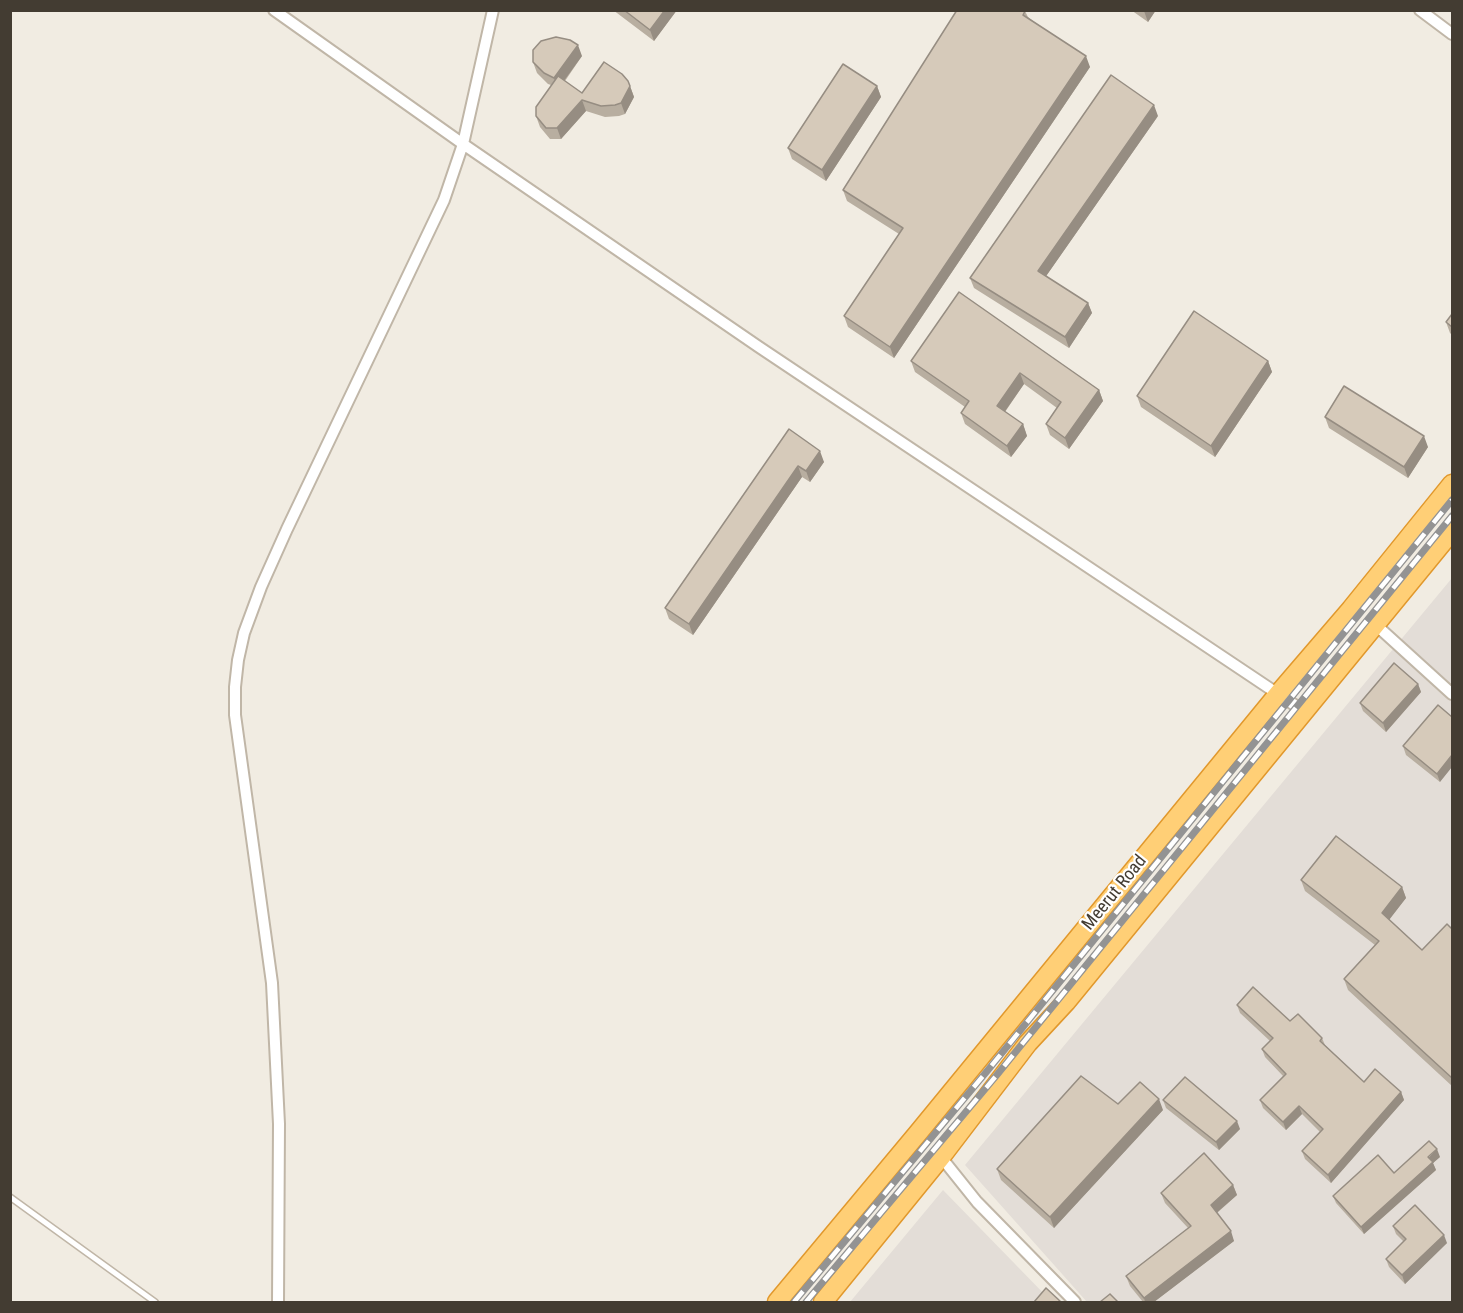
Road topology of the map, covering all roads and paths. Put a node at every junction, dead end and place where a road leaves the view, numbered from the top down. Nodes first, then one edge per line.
1 (274, 10) edge
2 (493, 10) edge
3 (1420, 10) edge
4 (1452, 34) edge
5 (463, 144) junction
6 (1452, 484) edge
7 (1452, 531) edge
8 (1376, 625) junction
9 (1279, 693) junction
10 (1452, 694) edge
11 (1305, 712) junction
12 (941, 1157) junction
13 (10, 1197) edge
14 (155, 1302) edge
15 (278, 1302) edge
16 (777, 1302) edge
17 (823, 1302) edge
18 (1075, 1302) edge

1 - 5 street
2 - 5 street
3 - 4 street
5 - 9 street
5 - 15 street
6 - 9 highway, Meerut Road
7 - 8 highway, Meerut Road
8 - 10 street
8 - 11 highway, Meerut Road
9 - 11 street
9 - 16 highway, Meerut Road
11 - 12 highway, Meerut Road
12 - 17 highway, Meerut Road
12 - 18 street
13 - 14 lane

